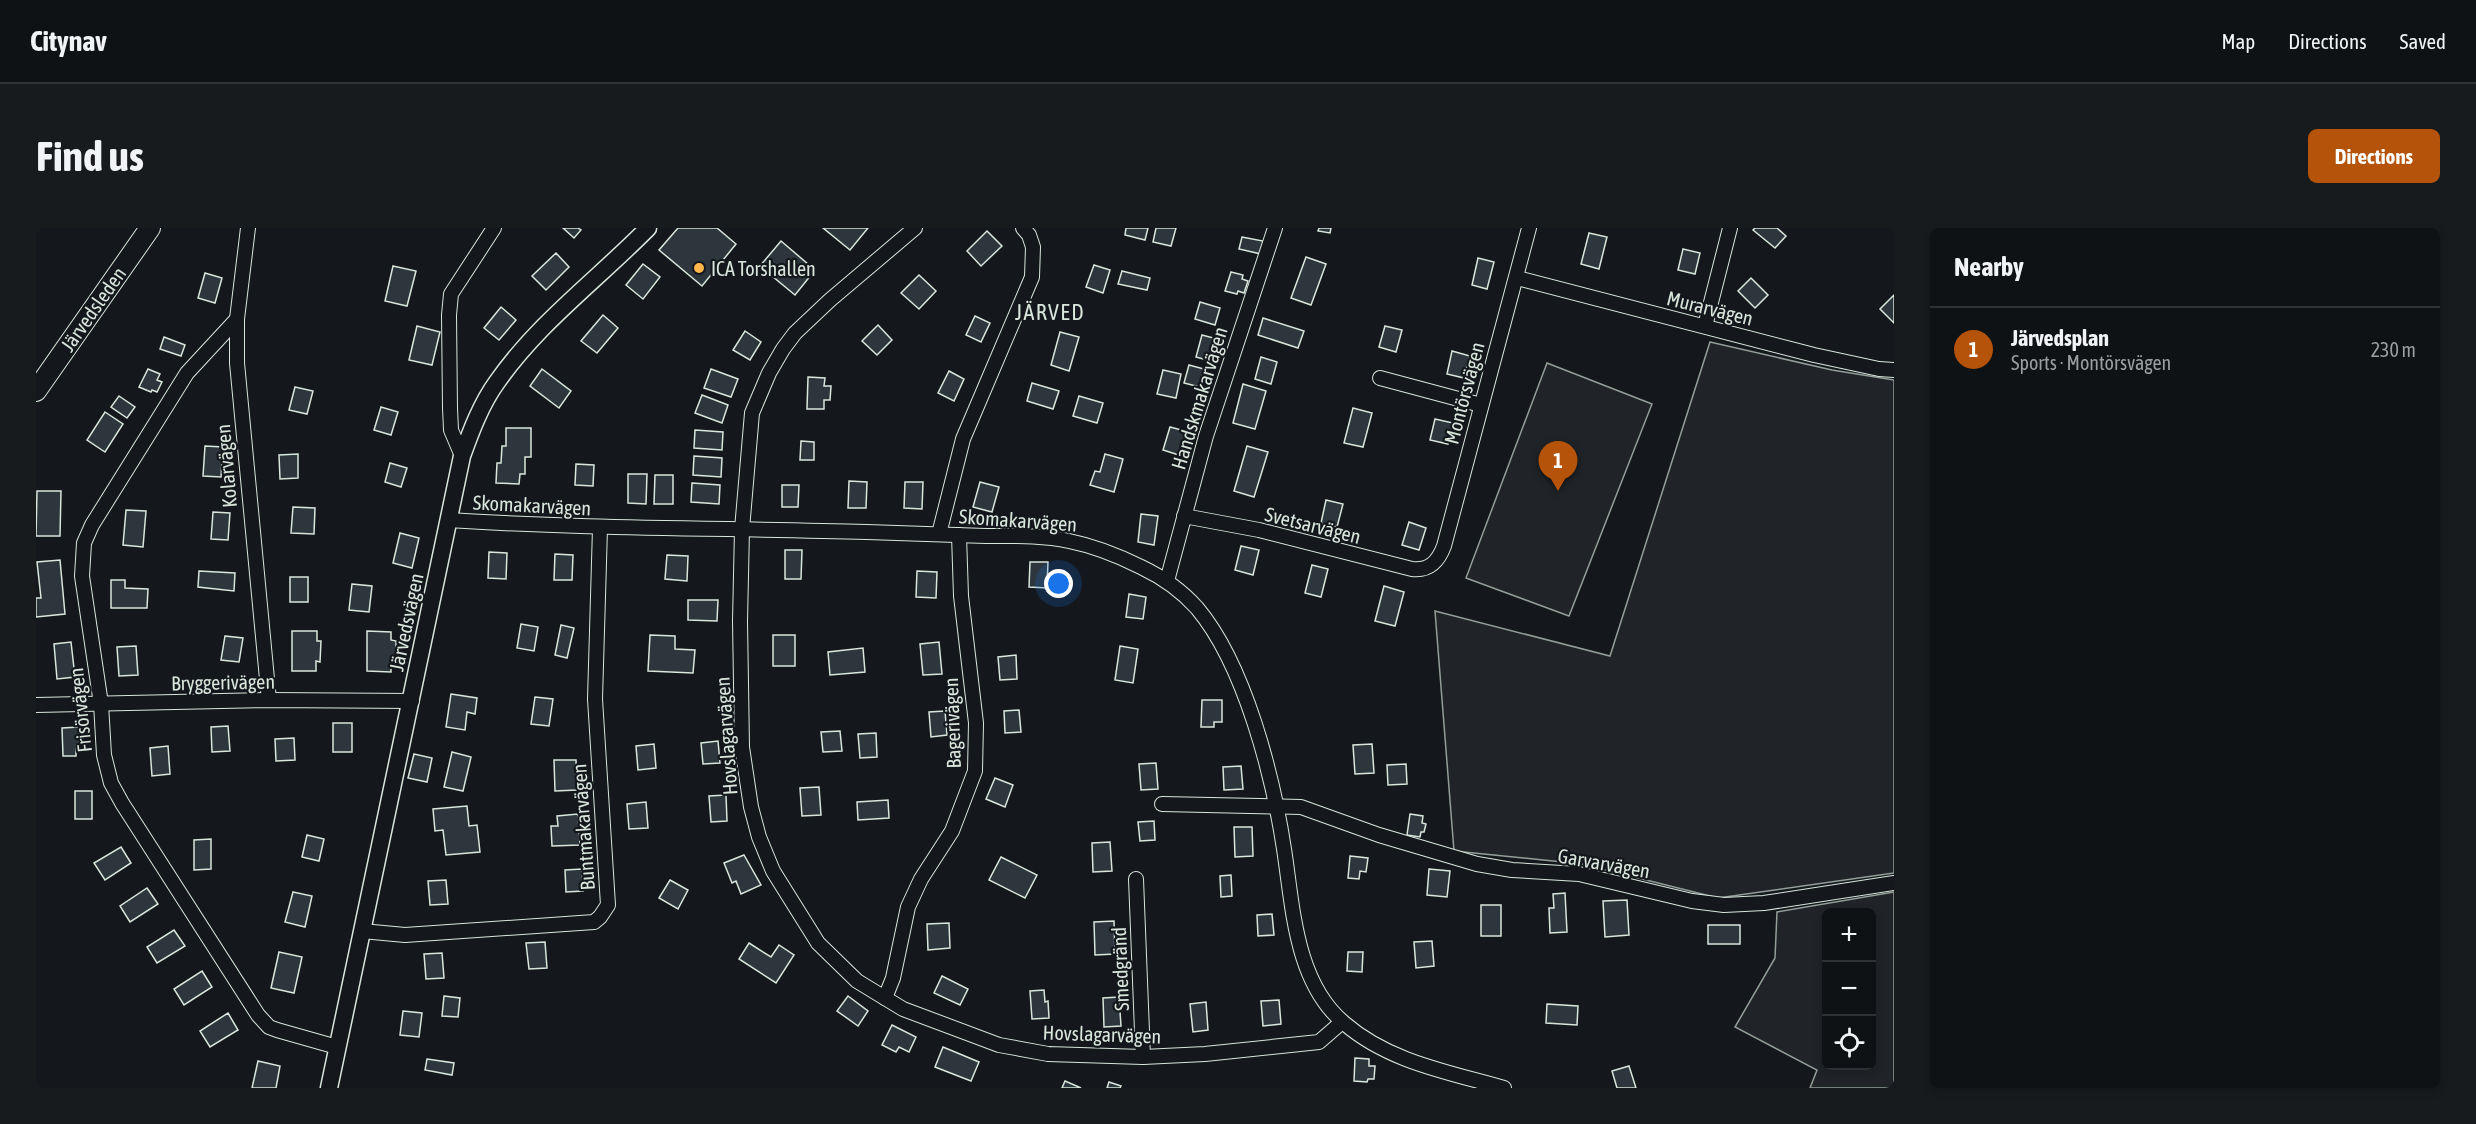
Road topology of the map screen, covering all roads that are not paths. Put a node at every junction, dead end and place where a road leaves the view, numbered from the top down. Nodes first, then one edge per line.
1 (150, 228) edge
2 (248, 228) edge
3 (494, 228) edge
4 (648, 228) edge
5 (915, 228) edge
6 (1023, 228) edge
7 (1275, 228) edge
8 (1529, 228) edge
9 (1730, 228) edge
10 (1517, 278) junction
11 (237, 320) junction
12 (1705, 326) junction
13 (1894, 370) edge
14 (1380, 378) dead end
15 (36, 392) edge
16 (1481, 405) junction
17 (462, 456) junction
18 (1184, 516) junction
19 (448, 520) junction
20 (600, 528) junction
21 (742, 529) junction
22 (939, 534) junction
23 (959, 535) junction
24 (1432, 565) joint
25 (1167, 581) junction
26 (268, 700) junction
27 (412, 701) junction
28 (101, 704) junction
29 (36, 705) edge
30 (1162, 804) dead end
31 (1277, 806) junction
32 (1136, 879) dead end
33 (1894, 883) edge
34 (363, 932) junction
35 (885, 998) junction
36 (1342, 1022) junction
37 (338, 1047) junction
38 (1143, 1057) junction
39 (329, 1088) edge
40 (1504, 1088) edge

1 - 15 main road, Järvedsleden
2 - 11 street, Kolarvägen
3 - 17 street
4 - 17 street, Järvedsvägen
5 - 21 street, Hovslagarvägen
6 - 22 street
7 - 18 street, Handskmakarvägen
8 - 10 street, Montörsvägen
9 - 12 street
10 - 12 street, Murarvägen
10 - 16 street, Montörsvägen
11 - 26 street, Kolarvägen
11 - 28 street, Frisörvägen
12 - 13 street, Murarvägen
14 - 16 street
16 - 24 street, Montörsvägen
17 - 19 street, Järvedsvägen
18 - 24 street, Svetsarvägen
18 - 25 street, Handskmakarvägen
19 - 20 street, Skomakarvägen
19 - 27 street, Järvedsvägen
20 - 21 street, Skomakarvägen
20 - 34 street, Buntmakarvägen
21 - 22 street, Skomakarvägen
21 - 35 street, Hovslagarvägen
22 - 23 street, Skomakarvägen
23 - 25 street, Skomakarvägen
23 - 35 street, Bagerivägen
25 - 31 street, Skomakarvägen
26 - 27 street, Bryggerivägen
26 - 28 street, Bryggerivägen
27 - 34 street, Järvedsvägen
28 - 29 street, Bryggerivägen
28 - 37 street, Frisörvägen
30 - 31 street, Garvarvägen
31 - 33 street, Garvarvägen
31 - 36 street, Skomakarvägen
32 - 38 street, Smedgränd
34 - 37 street, Järvedsvägen
35 - 38 street, Hovslagarvägen
36 - 38 street, Hovslagarvägen
36 - 40 street, Skomakarvägen
37 - 39 street, Järvedsvägen

